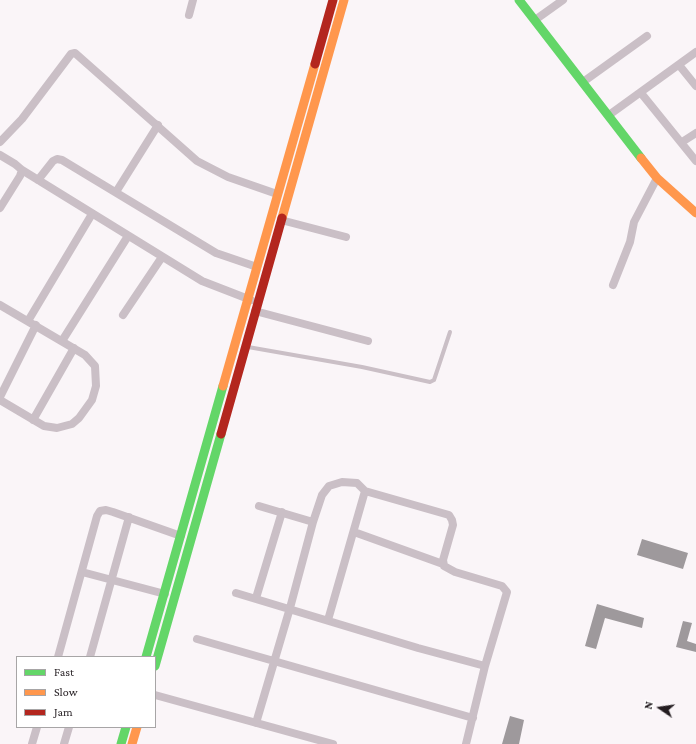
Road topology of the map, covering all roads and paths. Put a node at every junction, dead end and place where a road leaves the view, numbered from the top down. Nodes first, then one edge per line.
1 (193, 0) edge
2 (333, 0) edge
3 (344, 0) edge
4 (519, 0) edge
5 (563, 0) edge
6 (189, 15) dead end
7 (535, 20) junction
8 (647, 36) dead end
9 (696, 52) edge
10 (679, 65) junction
11 (583, 82) junction
12 (696, 86) edge
13 (641, 93) junction
14 (609, 115) junction
15 (158, 126) junction
16 (696, 133) edge
17 (0, 142) edge
18 (682, 142) junction
19 (0, 155) edge
20 (696, 161) edge
21 (22, 170) junction
22 (658, 178) junction
23 (38, 180) junction
24 (116, 192) junction
25 (277, 194) junction
26 (0, 208) edge
27 (696, 213) edge
28 (92, 214) junction
29 (281, 220) junction
30 (128, 236) junction
31 (346, 237) dead end
32 (162, 257) junction
33 (256, 267) junction
34 (614, 285) dead end
35 (248, 299) junction
36 (256, 307) junction
37 (1, 309) edge
38 (123, 315) dead end
39 (32, 323) junction
40 (450, 332) dead end
41 (62, 341) junction
42 (368, 341) dead end
43 (246, 347) junction
44 (74, 348) junction
45 (0, 398) edge
46 (33, 420) junction
47 (365, 490) junction
48 (259, 506) dead end
49 (282, 512) junction
50 (129, 517) junction
51 (312, 522) junction
52 (354, 532) junction
53 (181, 536) junction
54 (443, 564) junction
55 (82, 572) junction
56 (112, 580) junction
57 (236, 593) dead end
58 (165, 594) junction
59 (256, 598) junction
60 (290, 608) junction
61 (328, 620) junction
62 (197, 639) dead end
63 (58, 656) edge
64 (90, 656) edge
65 (146, 656) edge
66 (275, 661) junction
67 (156, 662) edge
68 (485, 666) junction
69 (156, 696) edge
70 (473, 718) junction
71 (256, 723) junction
72 (37, 728) edge
73 (69, 728) edge
74 (126, 728) edge
75 (137, 728) edge
76 (32, 744) edge
77 (64, 744) edge
78 (121, 744) edge
79 (132, 744) edge
80 (333, 744) edge
81 (466, 744) edge

1 - 6 street
2 - 25 main road
3 - 29 main road
4 - 7 main road
5 - 7 street
7 - 11 main road
8 - 11 street
9 - 10 street
10 - 12 street
10 - 13 street
11 - 14 main road
13 - 14 street
13 - 18 street
14 - 22 main road
15 - 17 street
15 - 24 street
15 - 25 street
16 - 18 street
18 - 20 street
19 - 21 street
21 - 23 street
21 - 26 street
22 - 27 main road
22 - 34 street
23 - 24 street
23 - 28 street
24 - 33 street
25 - 33 main road
28 - 30 street
28 - 39 street
29 - 31 street
29 - 36 main road
30 - 32 street
30 - 41 street
32 - 35 street
32 - 38 street
33 - 35 main road
35 - 36 street
35 - 53 main road
36 - 42 street
36 - 43 main road
37 - 39 street
39 - 41 street
39 - 45 street
40 - 43 lane
41 - 44 street
43 - 67 main road
44 - 46 street
44 - 46 street
45 - 46 street
47 - 51 street
47 - 52 street
47 - 54 street
48 - 49 street
49 - 51 street
49 - 59 street
50 - 53 street
50 - 55 street
50 - 56 street
51 - 60 street
52 - 54 street
52 - 61 street
53 - 58 main road
54 - 68 street
55 - 56 street
55 - 63 street
56 - 58 street
56 - 64 street
57 - 59 street
58 - 65 main road
59 - 60 street
60 - 61 street
60 - 66 street
61 - 68 street
62 - 66 street
66 - 70 street
66 - 71 street
68 - 70 street
69 - 71 street
70 - 81 street
71 - 80 street
72 - 76 street
73 - 77 street
74 - 78 main road
75 - 79 main road

